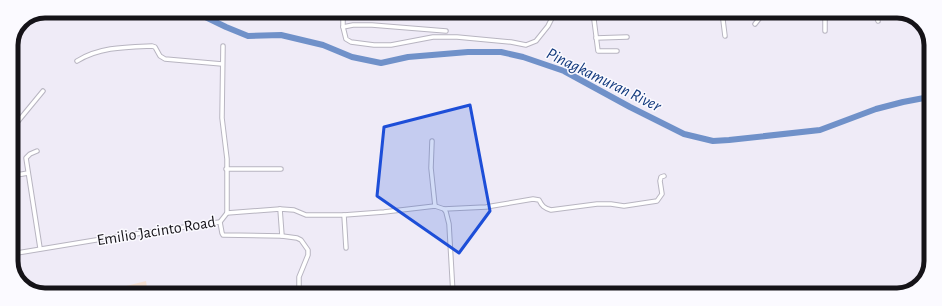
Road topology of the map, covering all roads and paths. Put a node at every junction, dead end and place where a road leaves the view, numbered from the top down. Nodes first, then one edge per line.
1 (343, 18) edge
2 (552, 18) edge
3 (594, 18) edge
4 (723, 18) edge
5 (760, 18) edge
6 (825, 18) edge
7 (877, 18) edge
8 (878, 21) dead end
9 (755, 24) dead end
10 (343, 27) junction
11 (825, 30) dead end
12 (446, 31) dead end
13 (725, 36) dead end
14 (627, 37) dead end
15 (596, 38) junction
16 (223, 46) dead end
17 (617, 51) dead end
18 (77, 61) dead end
19 (222, 64) junction
20 (42, 91) dead end
21 (18, 121) edge
22 (432, 140) dead end
23 (37, 151) dead end
24 (226, 169) junction
25 (281, 169) dead end
26 (28, 173) junction
27 (18, 175) edge
28 (664, 176) dead end
29 (435, 206) junction
30 (280, 210) junction
31 (444, 210) junction
32 (227, 213) junction
33 (344, 215) junction
34 (220, 222) junction
35 (282, 236) junction
36 (40, 248) junction
37 (346, 248) dead end
38 (18, 253) edge
39 (299, 288) edge
40 (453, 288) edge

1 - 10 street
2 - 10 street
3 - 15 street
4 - 13 street
5 - 9 street
6 - 11 street
7 - 8 street
10 - 12 street
14 - 15 street
15 - 17 street
16 - 19 street, Emilio Jacinto Road
18 - 19 street
19 - 24 street, Emilio Jacinto Road
20 - 21 street
22 - 29 street
23 - 26 street
24 - 25 street
24 - 32 street, Emilio Jacinto Road
26 - 27 street
26 - 36 street
28 - 31 street
29 - 31 street
29 - 33 street
30 - 32 street
30 - 33 street
30 - 35 street
31 - 40 street
32 - 34 street, Emilio Jacinto Road
33 - 37 street
34 - 35 street
34 - 36 street, Emilio Jacinto Road
35 - 39 street
36 - 38 street, Emilio Jacinto Road

